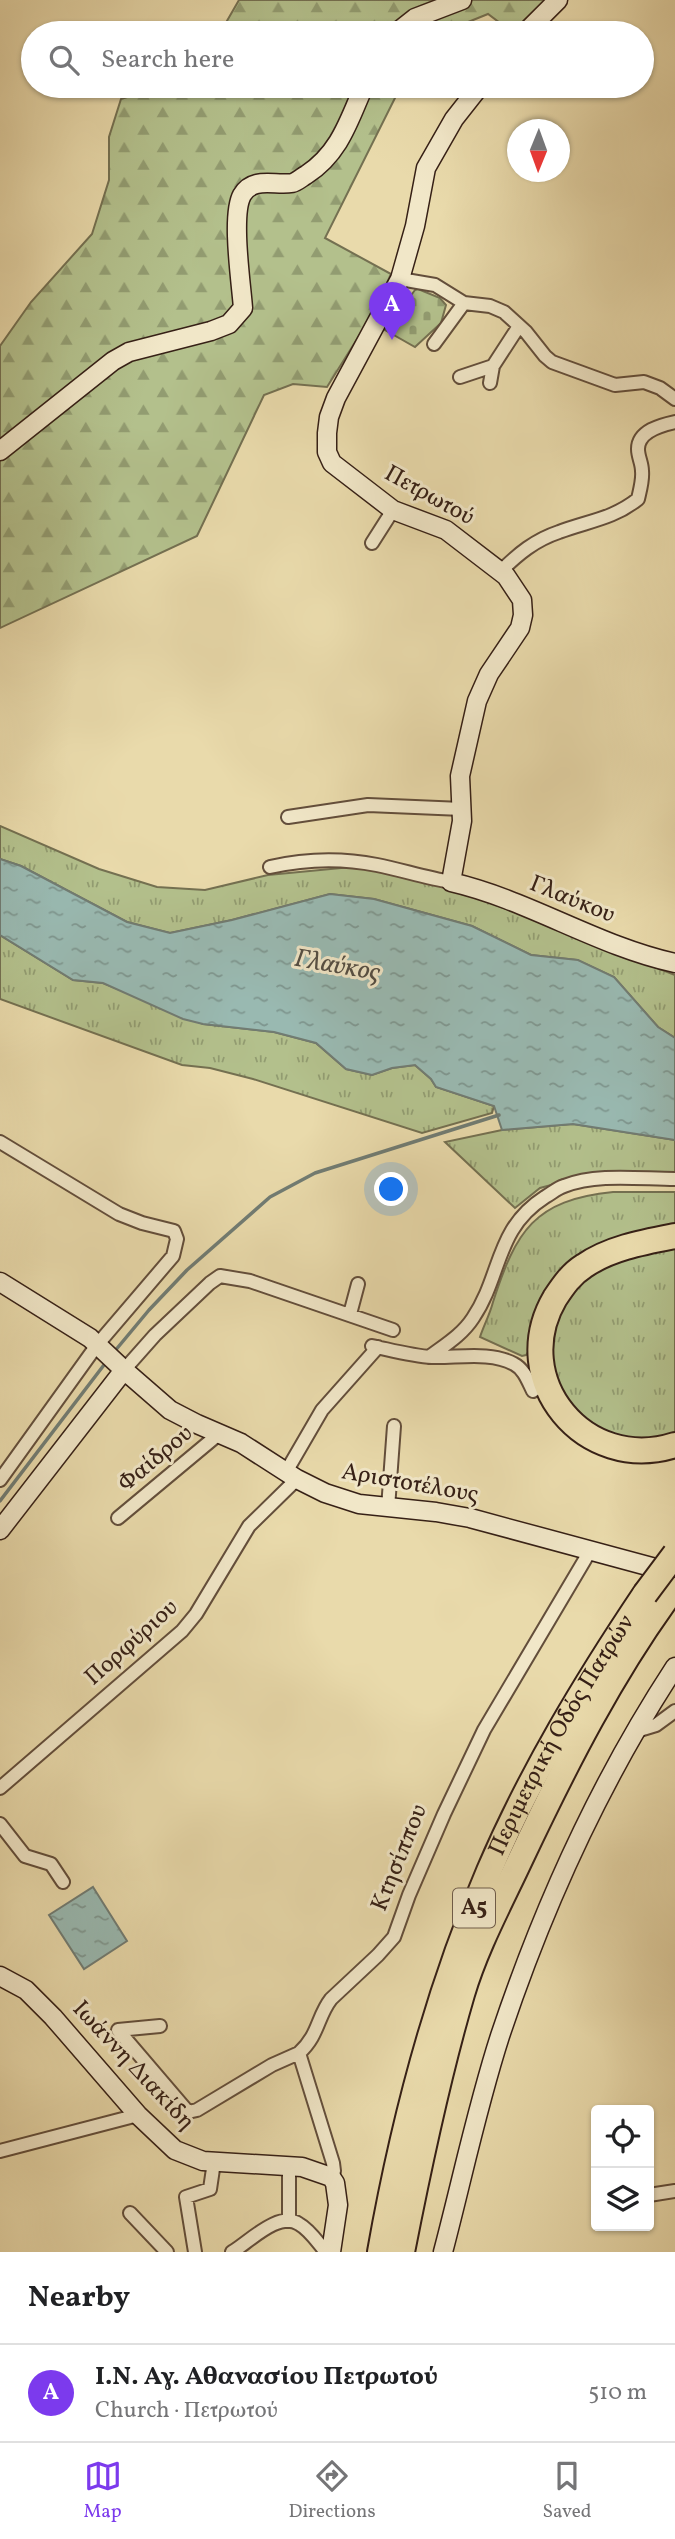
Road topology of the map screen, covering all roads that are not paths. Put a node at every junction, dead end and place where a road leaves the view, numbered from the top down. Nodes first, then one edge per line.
1 (462, 0) edge
2 (558, 0) edge
3 (411, 21) edge
4 (537, 21) edge
5 (360, 98) edge
6 (471, 98) edge
7 (400, 279) junction
8 (464, 303) junction
9 (519, 326) junction
10 (434, 344) dead end
11 (493, 366) junction
12 (460, 377) dead end
13 (490, 383) dead end
14 (675, 399) edge
15 (675, 422) edge
16 (0, 451) edge
17 (393, 510) junction
18 (372, 543) dead end
19 (501, 571) junction
20 (461, 809) junction
21 (288, 817) dead end
22 (270, 867) dead end
23 (452, 882) junction
24 (675, 963) edge
25 (0, 1142) edge
26 (675, 1179) edge
27 (675, 1236) edge
28 (0, 1282) edge
29 (358, 1284) dead end
30 (350, 1314) junction
31 (393, 1330) dead end
32 (100, 1347) junction
33 (429, 1357) junction
34 (122, 1368) junction
35 (533, 1391) dead end
36 (394, 1426) dead end
37 (220, 1433) junction
38 (675, 1445) edge
39 (291, 1475) junction
40 (0, 1480) edge
41 (388, 1508) junction
42 (118, 1518) dead end
43 (0, 1530) edge
44 (590, 1551) junction
45 (675, 1554) edge
46 (675, 1574) edge
47 (662, 1593) edge
48 (675, 1667) edge
49 (675, 1711) edge
50 (634, 1731) junction
51 (0, 1788) edge
52 (0, 1824) edge
53 (63, 1882) dead end
54 (0, 1976) edge
55 (160, 2026) dead end
56 (299, 2053) junction
57 (138, 2115) junction
58 (0, 2151) edge
59 (214, 2162) junction
60 (289, 2166) junction
61 (331, 2177) junction
62 (675, 2191) edge
63 (654, 2194) edge
64 (130, 2213) dead end
65 (289, 2221) junction
66 (167, 2252) edge
67 (195, 2252) edge
68 (232, 2252) edge
69 (326, 2252) edge
70 (331, 2252) edge
71 (380, 2252) edge
72 (402, 2252) edge
73 (443, 2252) edge

1 - 3 street
2 - 4 street
5 - 16 street
6 - 7 street, Πετρωτού
7 - 8 street
7 - 17 street, Πετρωτού
8 - 9 street
8 - 10 street
9 - 11 street
9 - 14 street
11 - 12 street
11 - 13 street
15 - 19 street
17 - 18 street
17 - 19 street, Πετρωτού
19 - 20 street, Πετρωτού
20 - 21 street
20 - 23 street, Πετρωτού
22 - 23 street
23 - 24 street, Γλαύκου
25 - 32 street
26 - 33 street
27 - 38 highway
28 - 32 street
29 - 30 street
30 - 31 street
30 - 34 street
32 - 34 street, Αριστοτέλους
32 - 40 street
33 - 35 street
33 - 39 street, Πορφύριου
34 - 37 street, Αριστοτέλους
34 - 43 street
36 - 41 street
37 - 39 street, Αριστοτέλους
37 - 42 street, Φαίδρου
39 - 41 street, Αριστοτέλους
39 - 51 street, Πορφύριου
41 - 44 street, Αριστοτέλους
44 - 46 street, Αριστοτέλους
44 - 56 street, Κτησίππου
45 - 47 highway, Περιμετρική Οδός Πατρών / Α5, bridge
47 - 71 highway, Περιμετρική Οδός Πατρών / Α5
47 - 72 highway, Περιμετρική Οδός Πατρών / Α5
48 - 50 street
49 - 50 street
50 - 73 street
52 - 53 street
54 - 57 street, Ιωάννη Διακίδη
55 - 56 street
56 - 61 street
57 - 58 street
57 - 59 street, Ιωάννη Διακίδη
59 - 60 street, Ιωάννη Διακίδη
59 - 67 street
60 - 61 street, Ιωάννη Διακίδη
60 - 65 street
61 - 70 street
62 - 63 street
64 - 66 street
65 - 68 street
65 - 69 street

